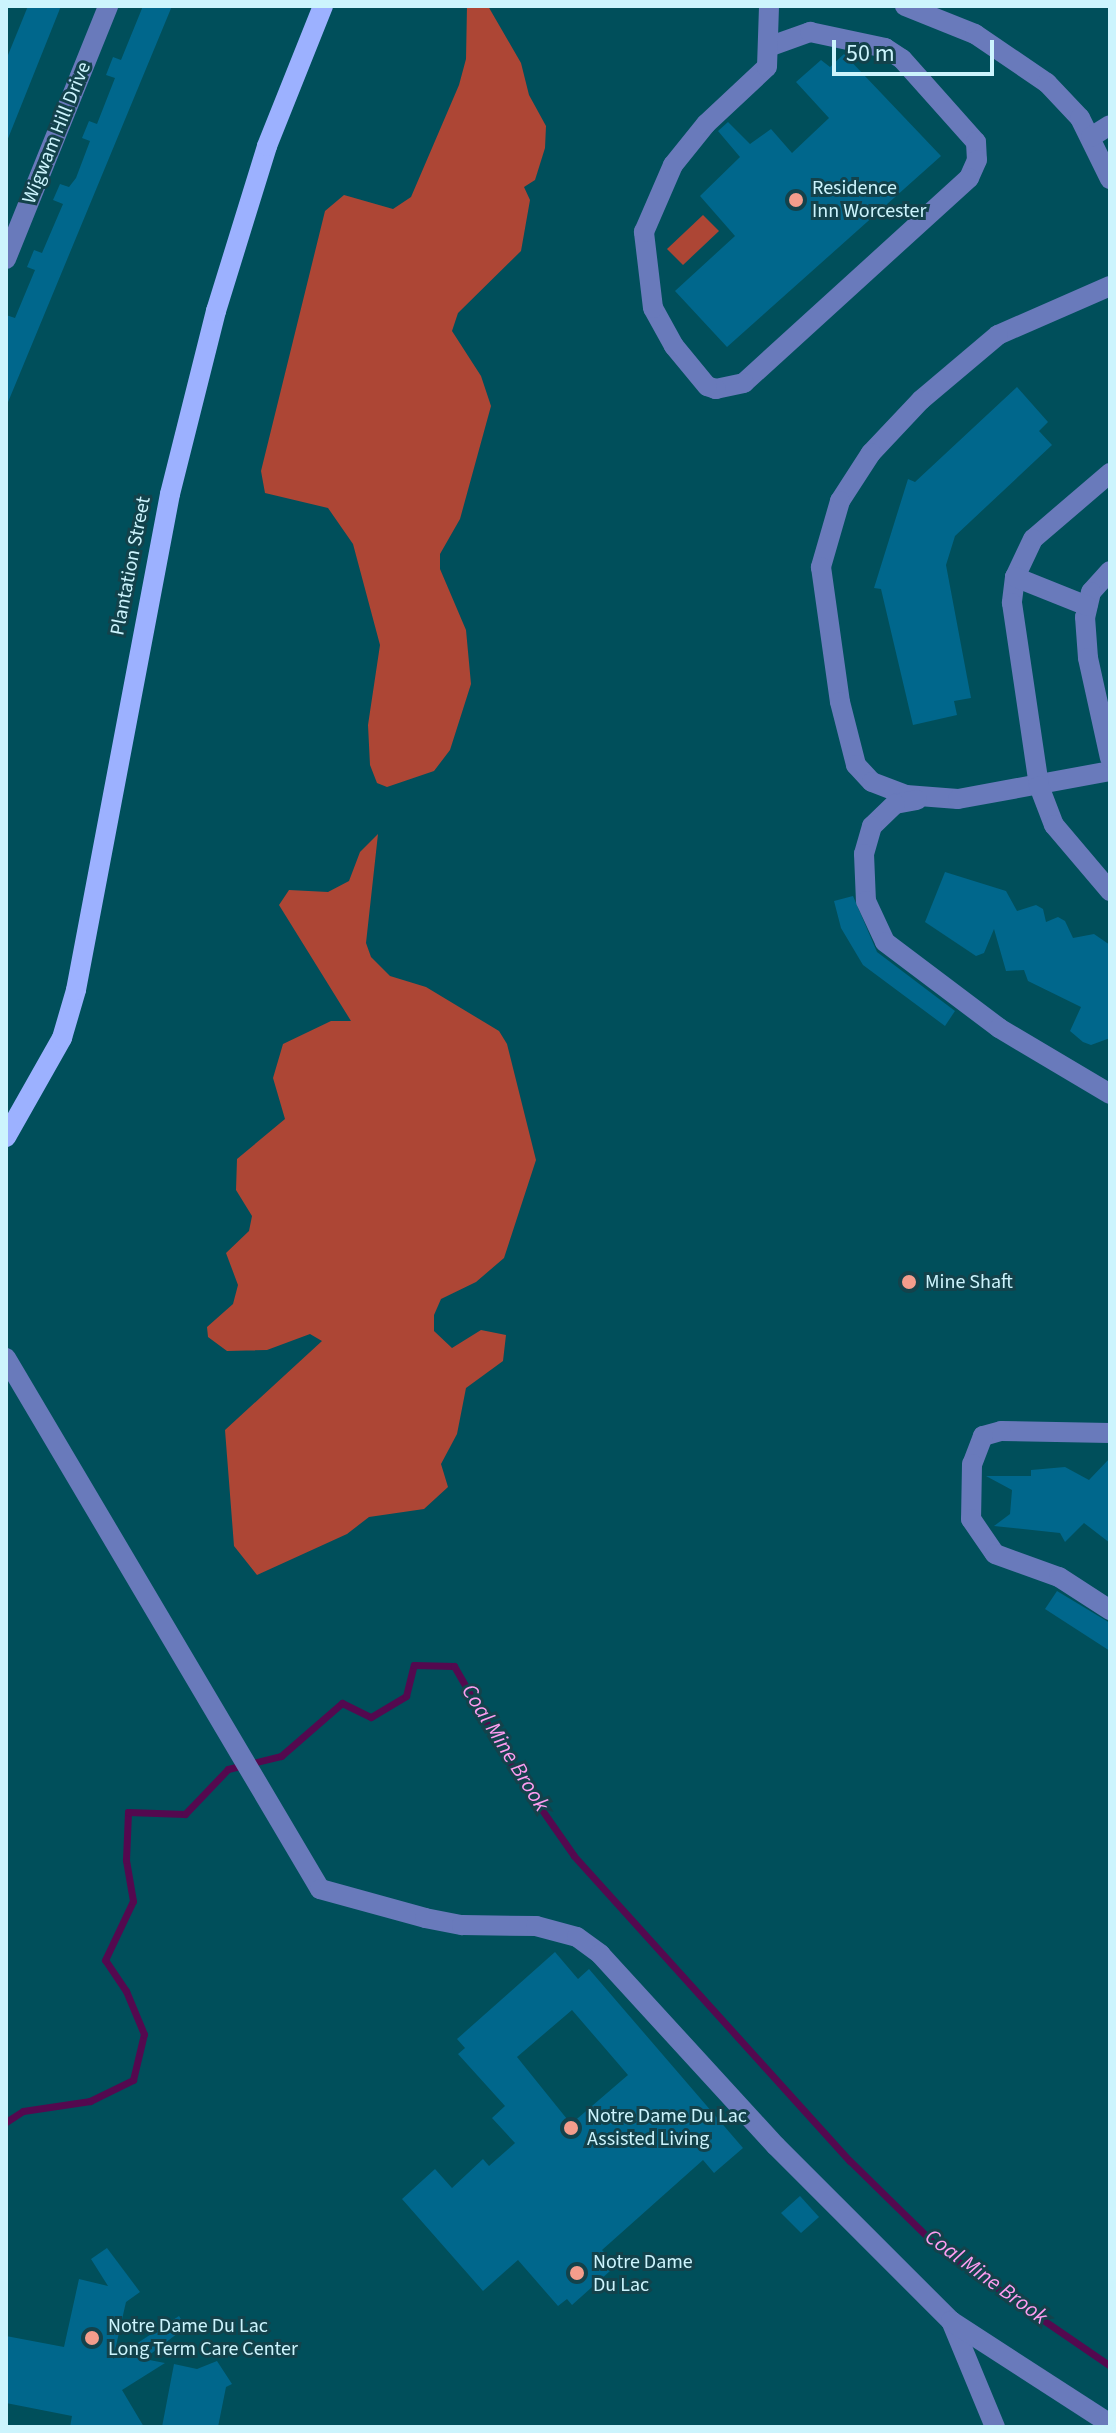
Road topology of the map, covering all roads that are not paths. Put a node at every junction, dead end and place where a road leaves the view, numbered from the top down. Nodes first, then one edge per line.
1 (108, 6) edge
2 (323, 6) edge
3 (905, 6) edge
4 (770, 8) edge
5 (768, 47) junction
6 (1110, 125) edge
7 (1091, 137) junction
8 (1110, 179) edge
9 (6, 259) edge
10 (1110, 286) edge
11 (1110, 473) edge
12 (1110, 571) edge
13 (1015, 577) junction
14 (1087, 606) junction
15 (1110, 758) edge
16 (1110, 771) edge
17 (1039, 786) junction
18 (925, 798) junction
19 (1110, 891) edge
20 (1110, 1094) edge
21 (6, 1137) edge
22 (6, 1358) edge
23 (1110, 1433) edge
24 (1110, 1610) edge
25 (951, 2321) junction
26 (1110, 2424) edge
27 (995, 2427) edge

1 - 9 street, Wigwam Hill Drive
2 - 21 main road, Plantation Street
3 - 7 street
4 - 5 street
5 - 5 street
6 - 7 street
7 - 8 street
10 - 18 street
11 - 13 street
12 - 14 street
13 - 14 street
13 - 17 street
14 - 15 street
16 - 17 street
17 - 18 street
17 - 19 street
18 - 20 street
22 - 25 street
23 - 24 street
25 - 26 street
25 - 27 street

